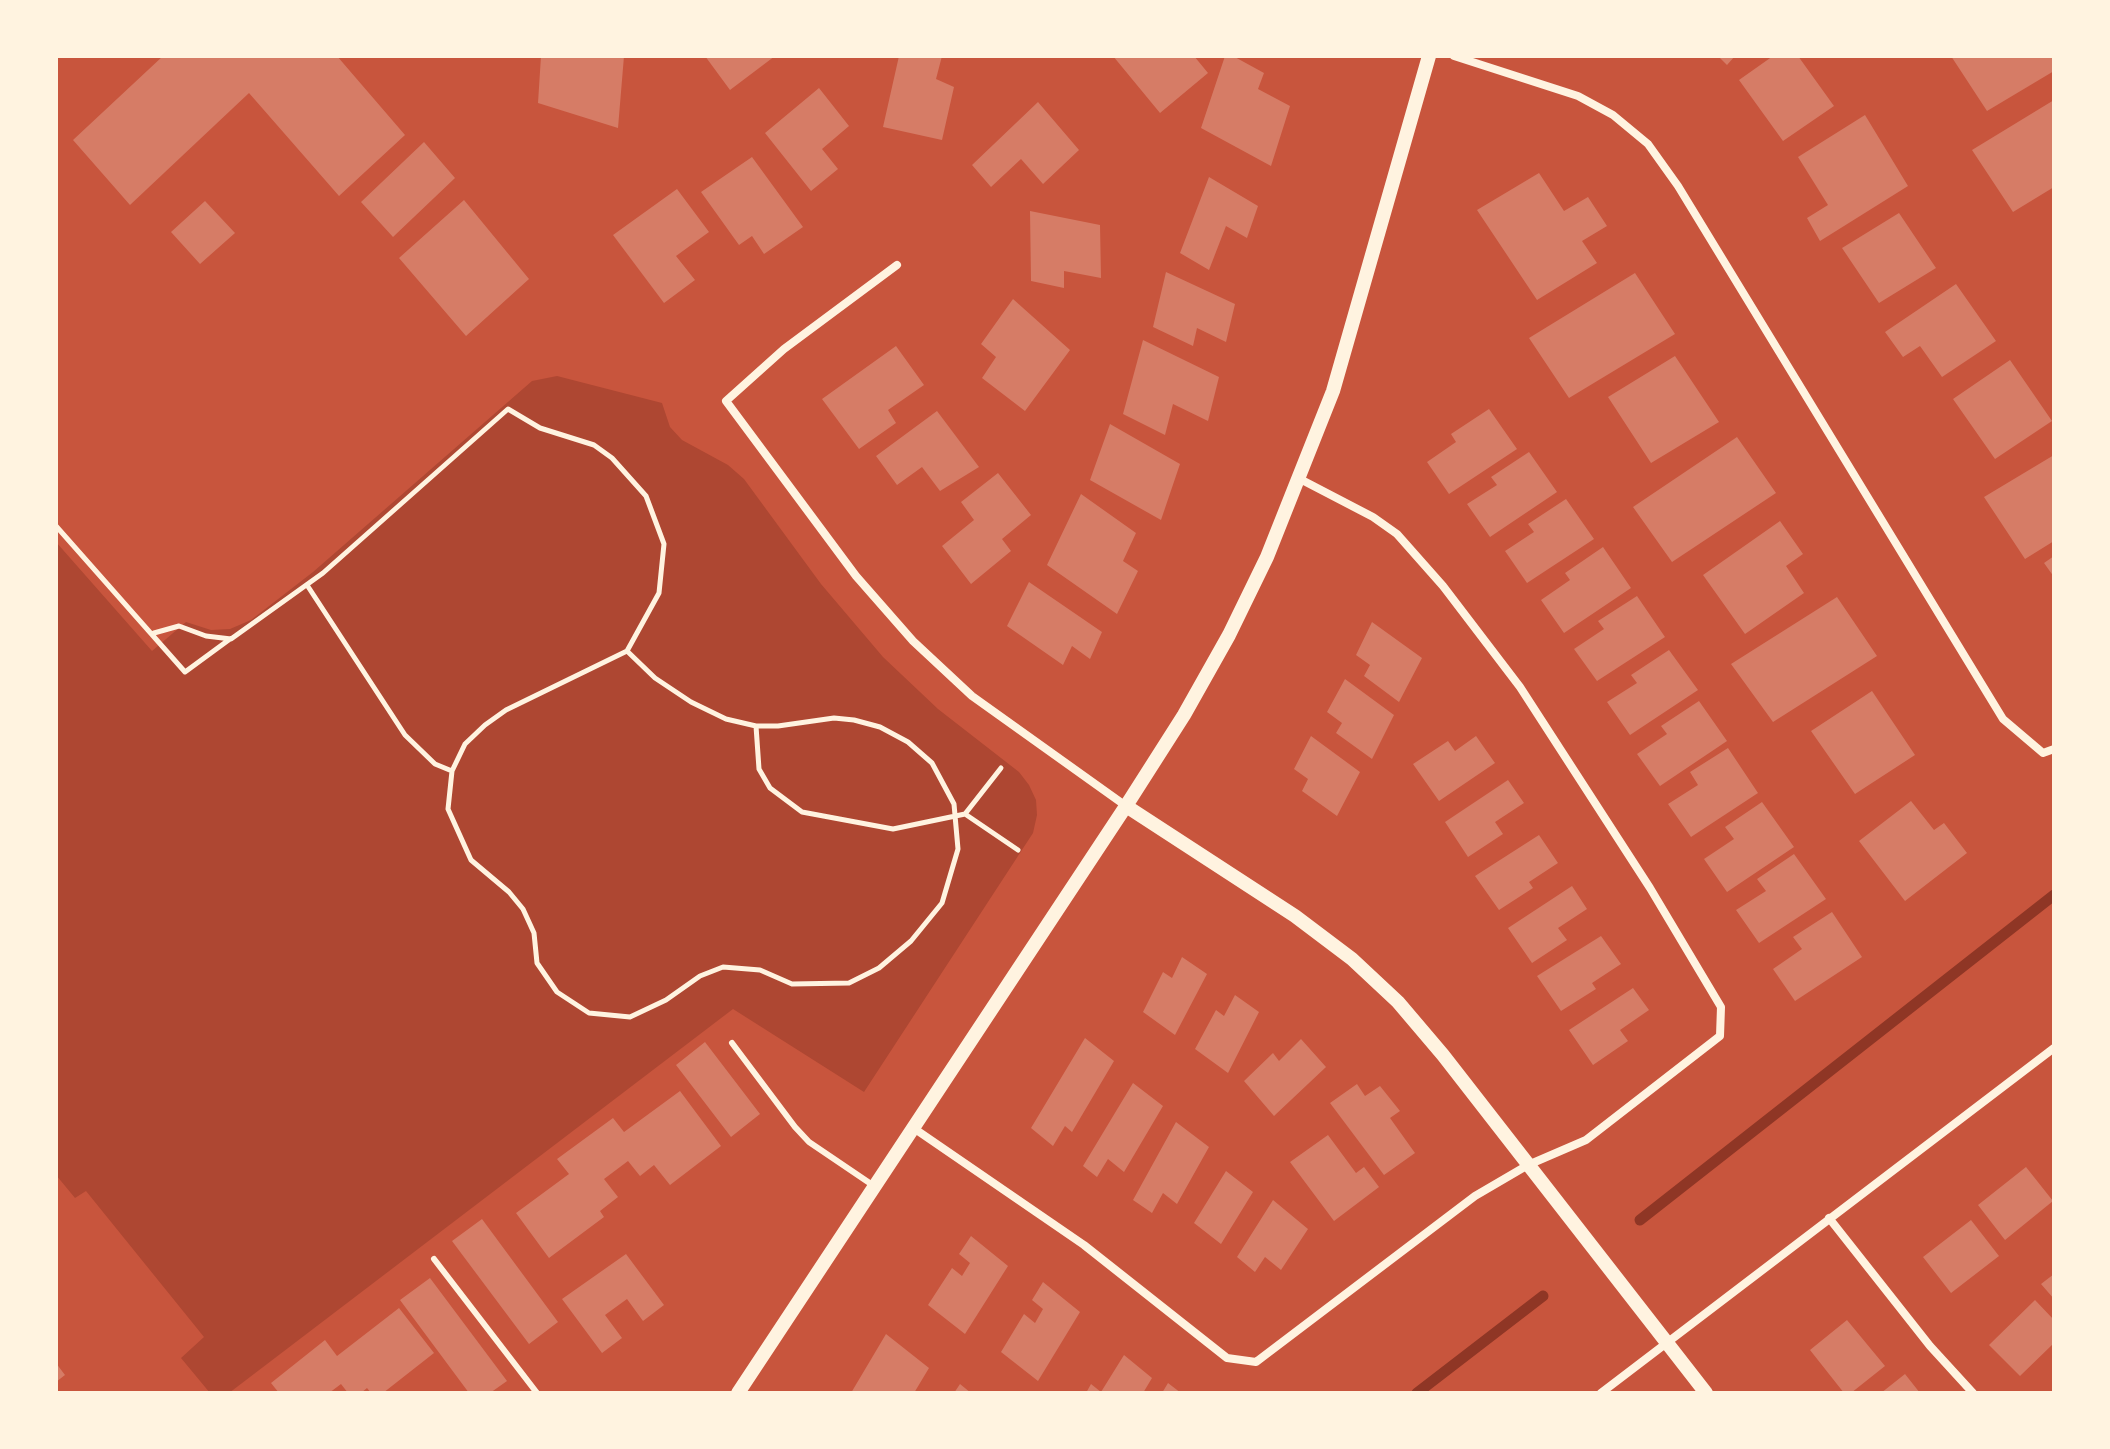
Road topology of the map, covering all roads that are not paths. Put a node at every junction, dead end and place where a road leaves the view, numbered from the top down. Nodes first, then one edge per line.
1 (1429, 56) edge
2 (1454, 56) edge
3 (897, 265) dead end
4 (1300, 479) junction
5 (2054, 749) edge
6 (1126, 806) junction
7 (732, 1043) dead end
8 (2054, 1048) edge
9 (912, 1127) junction
10 (1528, 1165) junction
11 (874, 1186) junction
12 (1829, 1218) junction
13 (434, 1259) dead end
14 (1667, 1343) junction
15 (537, 1393) edge
16 (738, 1393) edge
17 (1601, 1393) edge
18 (1706, 1393) edge
19 (1973, 1393) edge

1 - 4 street
2 - 5 street
3 - 6 street
4 - 6 street
4 - 10 street
6 - 9 street
6 - 10 street
7 - 11 lane
8 - 12 street
9 - 10 street
9 - 11 street
10 - 14 street
11 - 16 street
12 - 14 street
12 - 19 street
13 - 15 lane
14 - 17 street
14 - 18 street

